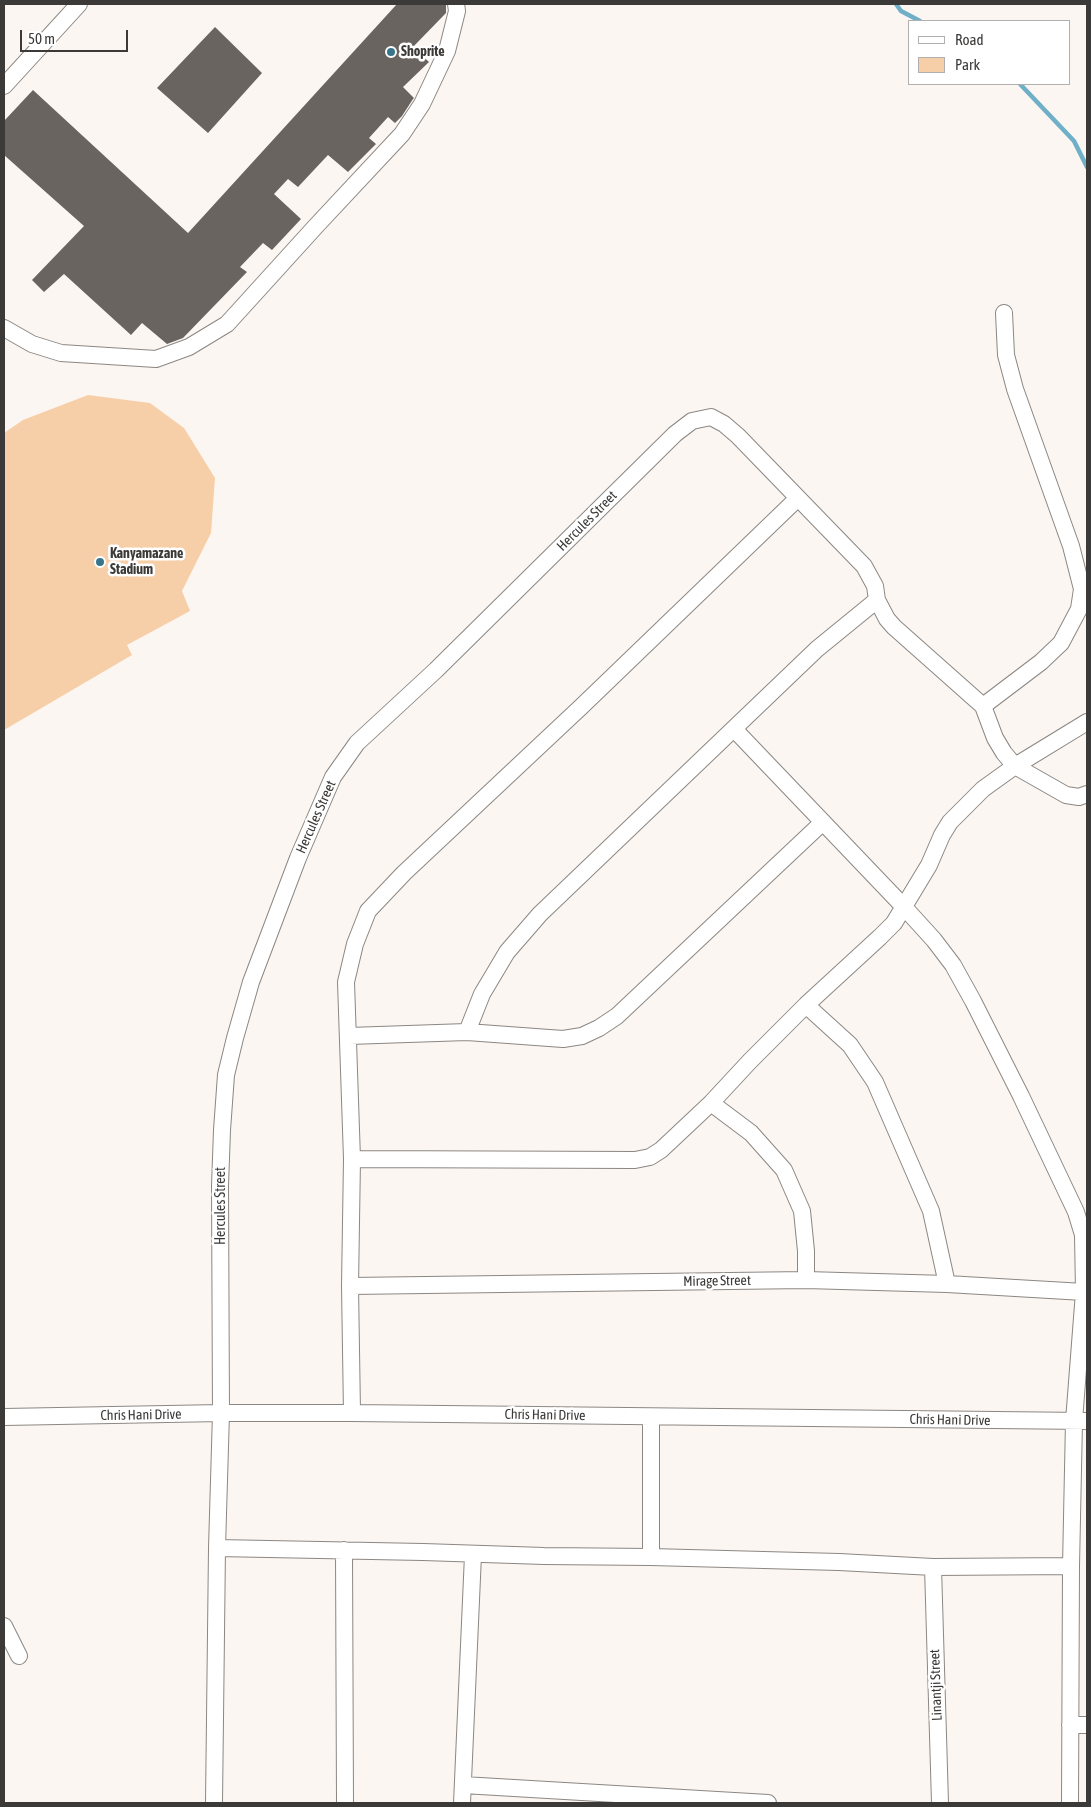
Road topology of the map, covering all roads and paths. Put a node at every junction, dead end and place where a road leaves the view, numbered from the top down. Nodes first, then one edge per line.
1 (79, 4) edge
2 (456, 4) edge
3 (4, 86) edge
4 (1004, 314) dead end
5 (4, 328) edge
6 (798, 498) junction
7 (877, 600) junction
8 (982, 706) junction
9 (1087, 722) edge
10 (734, 728) junction
11 (1015, 766) junction
12 (1087, 794) edge
13 (823, 822) junction
14 (904, 907) junction
15 (806, 1005) junction
16 (467, 1032) junction
17 (349, 1036) junction
18 (711, 1104) junction
19 (352, 1159) junction
20 (806, 1280) junction
21 (947, 1284) junction
22 (350, 1286) junction
23 (1084, 1292) junction
24 (221, 1413) junction
25 (352, 1413) junction
26 (4, 1417) edge
27 (651, 1417) junction
28 (1080, 1421) edge
29 (217, 1548) junction
30 (344, 1550) junction
31 (472, 1555) junction
32 (651, 1557) junction
33 (1071, 1566) junction
34 (933, 1567) junction
35 (4, 1626) edge
36 (18, 1656) dead end
37 (1070, 1725) junction
38 (1087, 1725) edge
39 (463, 1785) junction
40 (692, 1801) edge
41 (214, 1803) edge
42 (345, 1803) edge
43 (462, 1803) edge
44 (768, 1803) edge
45 (940, 1803) edge
46 (1070, 1803) edge

1 - 3 street
2 - 5 street
4 - 8 street
6 - 7 street, Hercules Street
6 - 17 street
6 - 24 street, Hercules Street
7 - 8 street, Hercules Street
7 - 10 street
8 - 11 street
9 - 11 street
10 - 13 street
10 - 16 street
11 - 12 street
11 - 14 street
13 - 14 street
13 - 16 street
14 - 15 street
14 - 23 street
15 - 18 street
15 - 21 street
16 - 17 street
17 - 19 street
18 - 19 street
18 - 20 street
19 - 22 street
20 - 21 street, Mirage Street
20 - 22 street, Mirage Street
21 - 23 street, Mirage Street
22 - 25 street
23 - 28 street
24 - 25 street, Chris Hani Drive
24 - 26 street, Chris Hani Drive
24 - 29 street, Hercules Street
25 - 27 street, Chris Hani Drive
27 - 28 street, Chris Hani Drive
27 - 32 street
28 - 33 street
29 - 30 street
29 - 41 street, Hercules Street
30 - 31 street
30 - 42 street
31 - 32 street
31 - 39 street
32 - 34 street
33 - 34 street
33 - 37 street
34 - 45 street, Linantji Street
35 - 36 street
37 - 38 street
37 - 46 street
39 - 40 street
39 - 43 street
40 - 44 street

